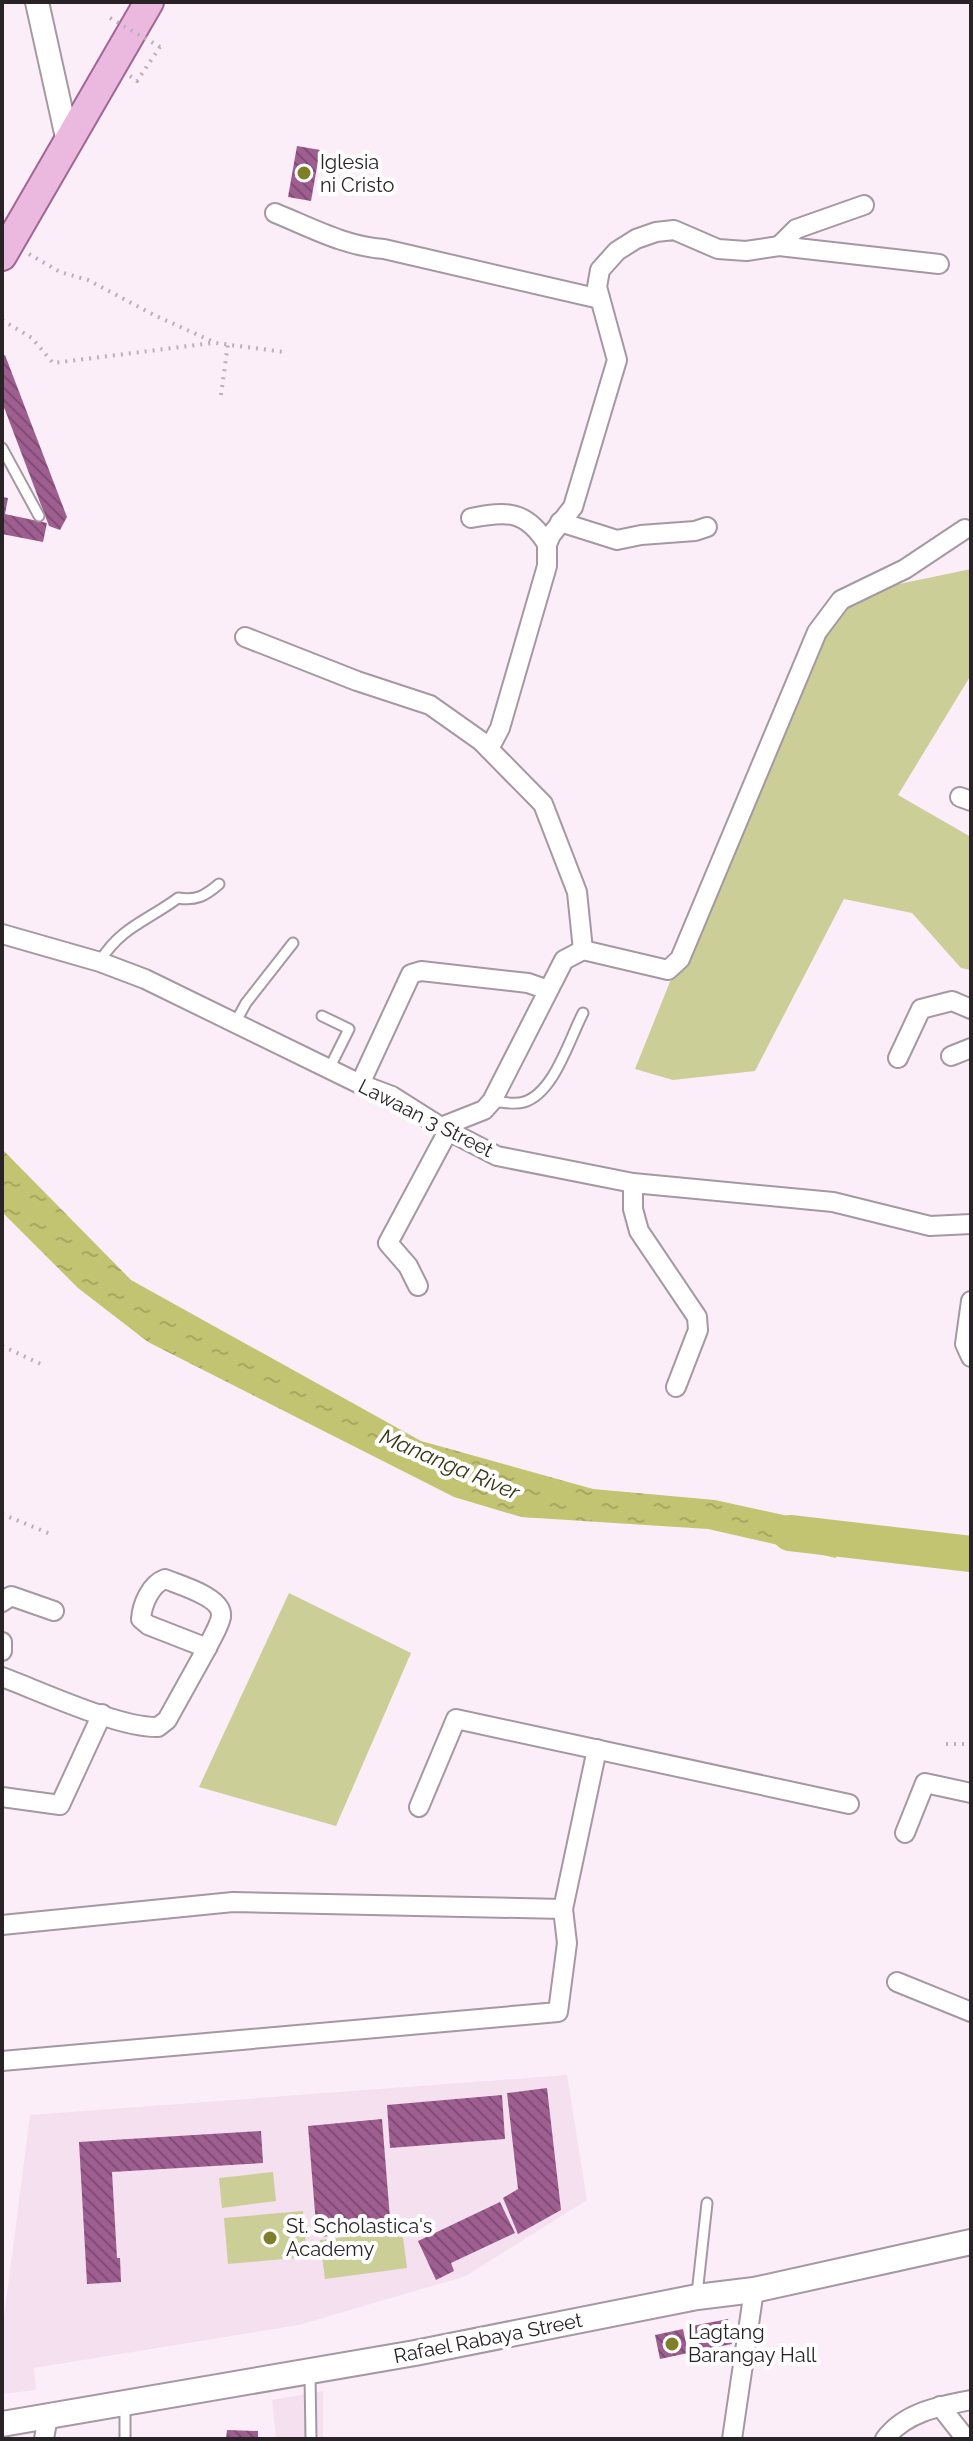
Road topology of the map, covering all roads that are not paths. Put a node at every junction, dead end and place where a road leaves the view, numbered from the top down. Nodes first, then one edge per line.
1 (37, 2) edge
2 (149, 2) edge
3 (68, 142) junction
4 (864, 205) dead end
5 (275, 213) dead end
6 (779, 246) junction
7 (6, 250) edge
8 (939, 264) dead end
9 (600, 299) junction
10 (2, 448) edge
11 (39, 516) dead end
12 (471, 518) dead end
13 (560, 522) junction
14 (707, 527) dead end
15 (965, 529) dead end
16 (547, 544) junction
17 (245, 637) dead end
18 (489, 749) junction
19 (219, 884) dead end
20 (2, 934) edge
21 (293, 943) dead end
22 (583, 950) junction
23 (100, 962) junction
24 (548, 990) junction
25 (971, 1009) edge
26 (583, 1013) dead end
27 (322, 1016) dead end
28 (235, 1023) junction
29 (971, 1048) edge
30 (951, 1056) dead end
31 (898, 1058) dead end
32 (329, 1069) junction
33 (360, 1084) junction
34 (492, 1101) junction
35 (445, 1129) junction
36 (633, 1183) junction
37 (971, 1224) edge
38 (418, 1286) dead end
39 (971, 1301) edge
40 (971, 1357) edge
41 (676, 1387) dead end
42 (2, 1602) edge
43 (54, 1611) dead end
44 (2, 1642) edge
45 (207, 1648) junction
46 (2, 1651) edge
47 (2, 1677) edge
48 (102, 1714) junction
49 (597, 1749) junction
50 (971, 1793) edge
51 (2, 1797) edge
52 (849, 1804) dead end
53 (419, 1807) dead end
54 (905, 1833) dead end
55 (563, 1909) junction
56 (2, 1925) edge
57 (897, 1982) dead end
58 (971, 2012) edge
59 (2, 2061) edge
60 (707, 2203) dead end
61 (971, 2242) edge
62 (754, 2290) junction
63 (697, 2297) junction
64 (309, 2371) junction
65 (971, 2400) edge
66 (125, 2401) junction
67 (940, 2406) junction
68 (2, 2424) edge
69 (46, 2428) edge
70 (125, 2439) edge
71 (311, 2439) edge
72 (732, 2439) edge
73 (885, 2439) edge
74 (966, 2439) edge

1 - 3 street
2 - 3 main road
3 - 7 main road
4 - 6 street
5 - 9 street
6 - 8 street
6 - 9 street
9 - 13 street
10 - 11 lane
12 - 16 street
13 - 14 street
13 - 16 street
15 - 22 street
16 - 18 street
17 - 18 street
18 - 22 street
19 - 23 lane
20 - 23 street, Lawaan 3 Street
21 - 28 lane
22 - 24 street
23 - 28 street, Lawaan 3 Street
24 - 33 street
24 - 34 street
25 - 31 street
26 - 34 lane
27 - 32 lane
28 - 32 street, Lawaan 3 Street
29 - 30 street
32 - 33 street, Lawaan 3 Street
33 - 35 street, Lawaan 3 Street
34 - 35 street
35 - 36 street, Lawaan 3 Street
35 - 38 street
36 - 37 street, Lawaan 3 Street
36 - 41 street
39 - 40 street
42 - 43 street
44 - 46 street
45 - 45 street
45 - 48 street
47 - 48 street
48 - 51 street
49 - 52 street
49 - 53 street
49 - 55 street
50 - 54 street
55 - 56 street
55 - 59 street
57 - 58 street
60 - 63 lane
61 - 62 main road, Rafael Rabaya Street
62 - 63 main road, Rafael Rabaya Street
62 - 72 street
63 - 64 main road, Rafael Rabaya Street
64 - 66 main road, Rafael Rabaya Street
64 - 71 lane
65 - 67 street
66 - 69 main road, Rafael Rabaya Street
66 - 70 lane
67 - 73 street
67 - 74 street
68 - 69 main road, Rafael Rabaya Street

